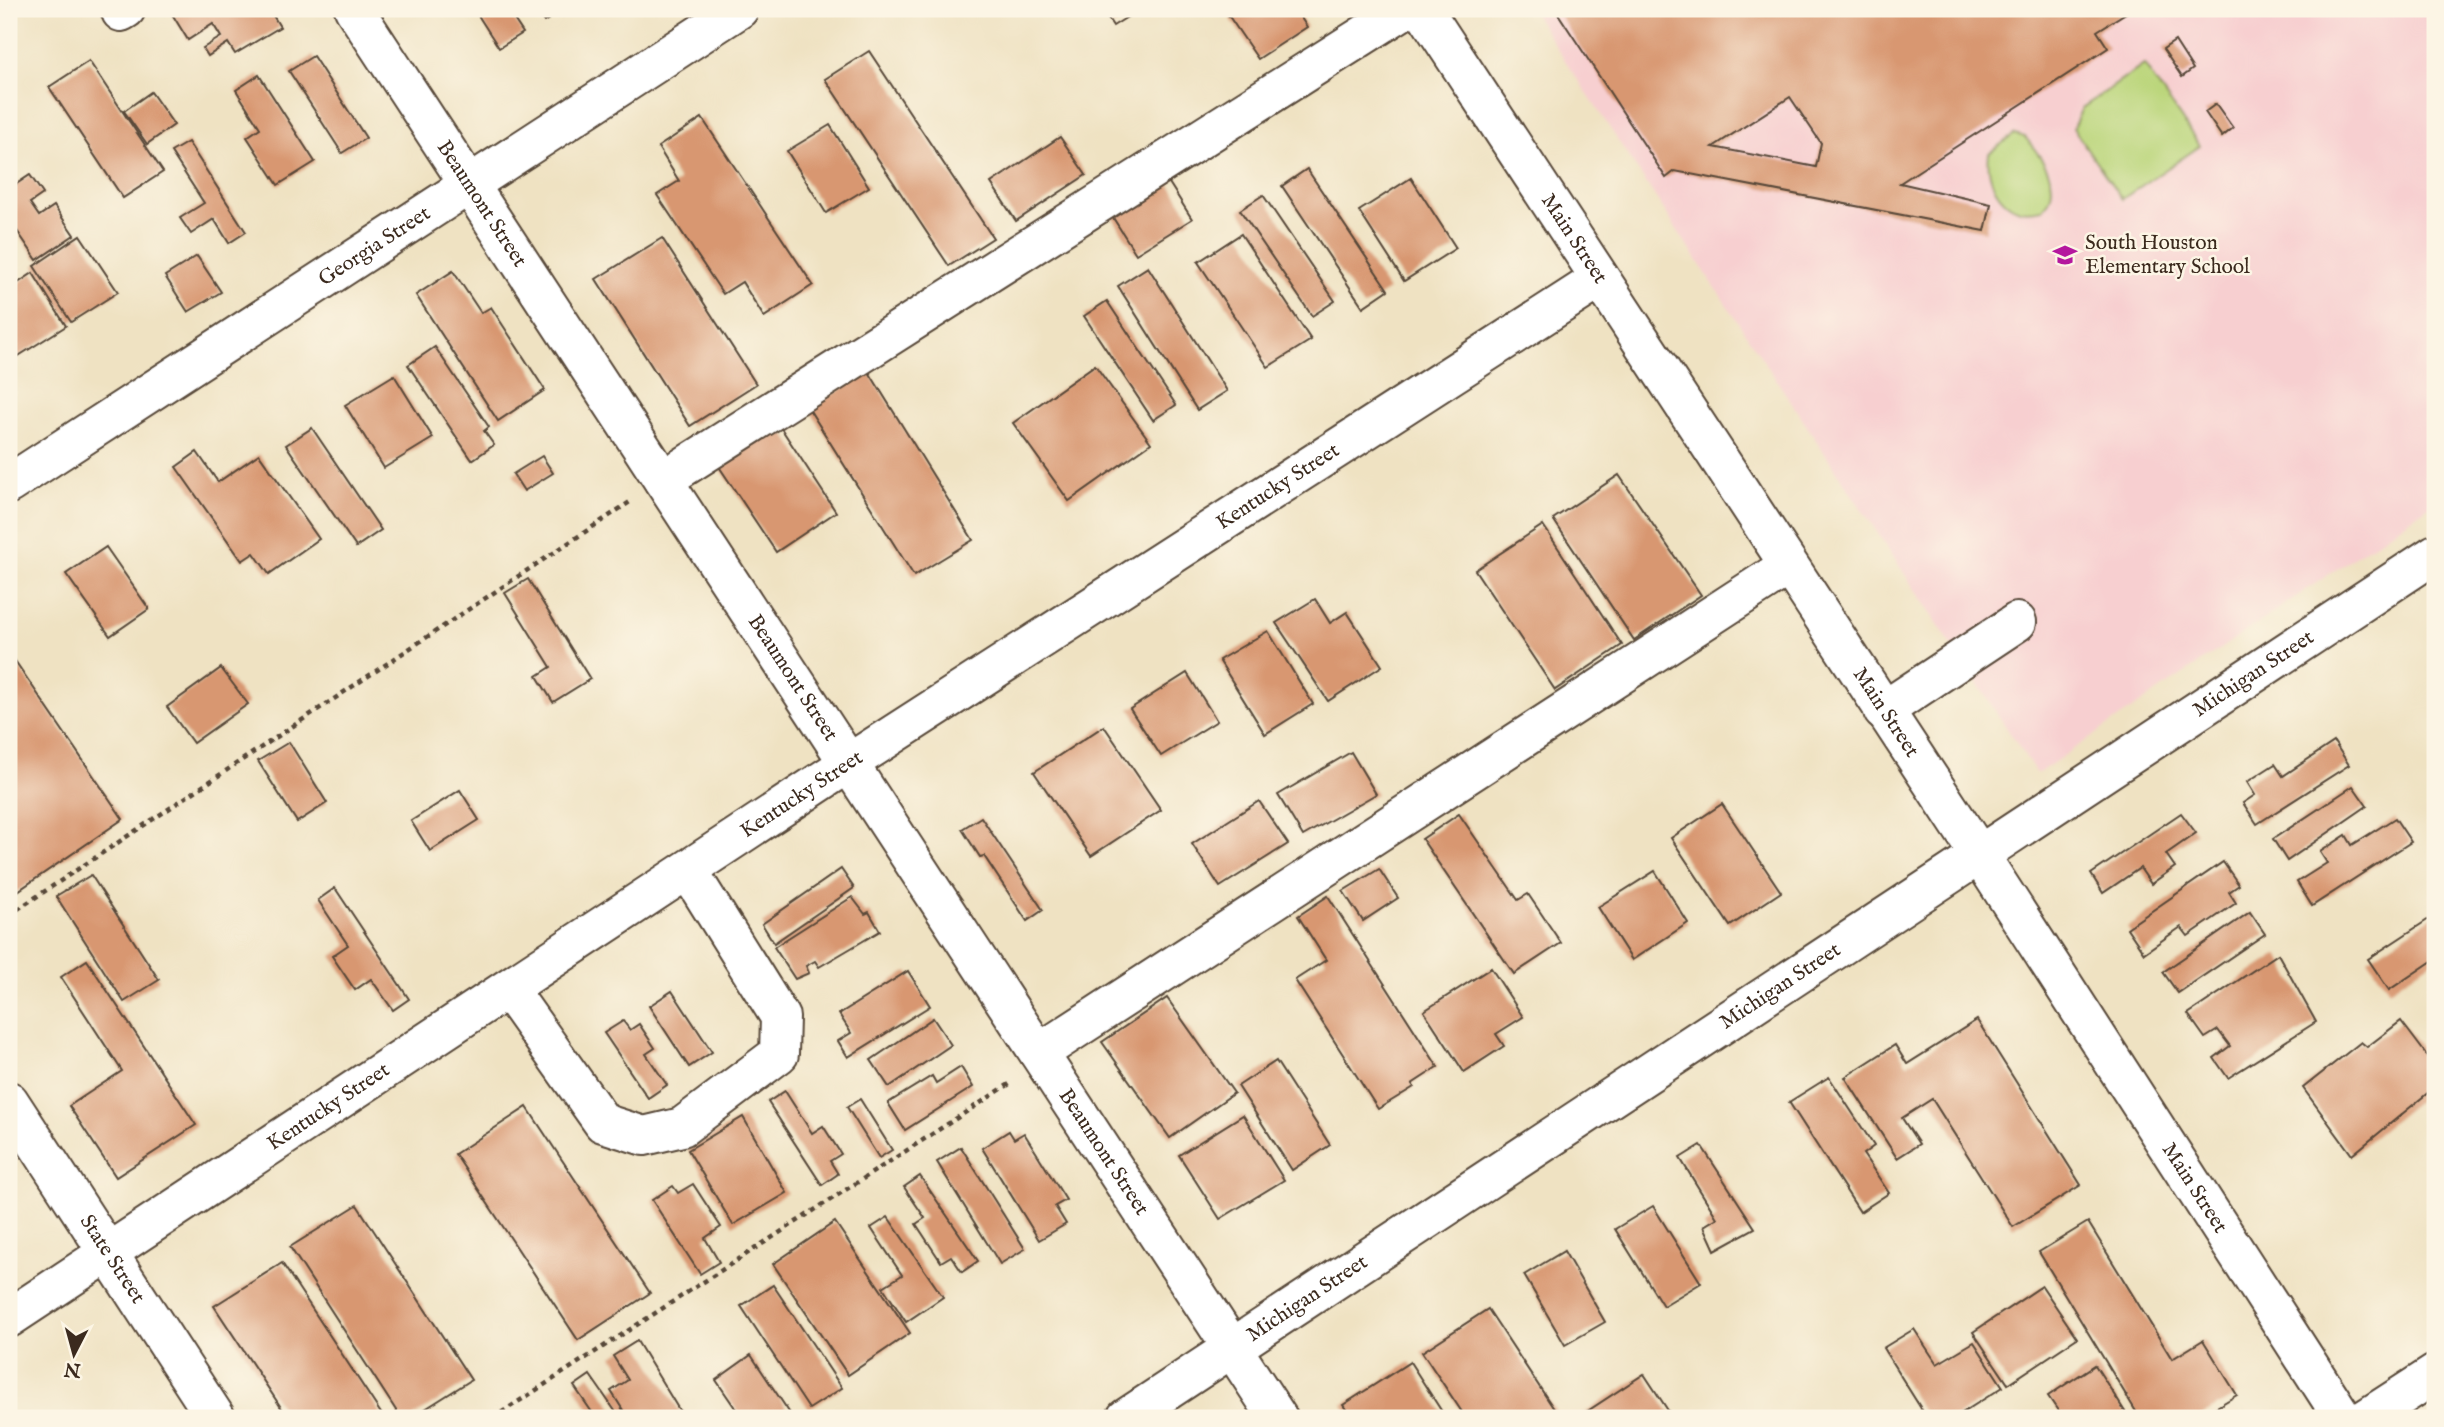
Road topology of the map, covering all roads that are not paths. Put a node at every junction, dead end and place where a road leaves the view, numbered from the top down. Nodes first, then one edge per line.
1 (354, 9) edge
2 (739, 9) edge
3 (1405, 9) edge
4 (1423, 9) edge
5 (469, 184) junction
6 (1600, 279) junction
7 (663, 480) junction
8 (9, 484) edge
9 (2435, 554) edge
10 (1788, 566) junction
11 (2017, 622) dead end
12 (1884, 711) junction
13 (849, 764) junction
14 (1979, 854) junction
15 (688, 870) junction
16 (508, 989) junction
17 (1042, 1058) junction
18 (9, 1101) edge
19 (108, 1253) junction
20 (9, 1318) edge
21 (1233, 1349) junction
22 (2435, 1374) edge
23 (216, 1418) edge
24 (1126, 1418) edge
25 (1278, 1418) edge
26 (2343, 1418) edge
27 (2367, 1418) edge

1 - 5 street, Beaumont Street
2 - 5 street, Georgia Street
3 - 7 street
4 - 6 street, Main Street
5 - 7 street, Beaumont Street
5 - 8 street, Georgia Street
6 - 10 street, Main Street
6 - 13 street, Kentucky Street
7 - 13 street, Beaumont Street
9 - 14 street, Michigan Street
10 - 12 street, Main Street
10 - 17 street
11 - 12 street
12 - 14 street, Main Street
13 - 15 street, Kentucky Street
13 - 17 street, Beaumont Street
14 - 21 street, Michigan Street
14 - 26 street, Main Street
15 - 16 street, Kentucky Street
15 - 16 street
16 - 19 street, Kentucky Street
17 - 21 street, Beaumont Street
18 - 19 street, State Street
19 - 20 street, Kentucky Street
19 - 23 street, State Street
21 - 24 street, Michigan Street
21 - 25 street, Beaumont Street
22 - 27 street

